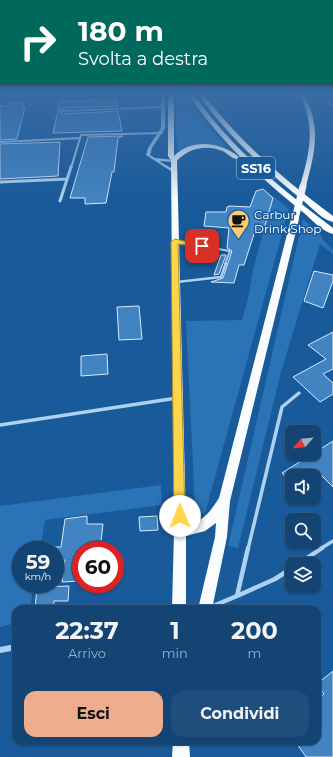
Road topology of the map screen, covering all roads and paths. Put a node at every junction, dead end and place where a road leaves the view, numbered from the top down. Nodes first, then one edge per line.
1 (162, 128) edge
2 (171, 128) edge
3 (218, 128) edge
4 (228, 128) edge
5 (314, 128) edge
6 (162, 133) junction
7 (80, 138) junction
8 (0, 142) edge
9 (151, 158) junction
10 (174, 161) junction
11 (174, 172) junction
12 (67, 179) junction
13 (0, 182) edge
14 (282, 191) junction
15 (60, 202) dead end
16 (333, 220) edge
17 (333, 232) edge
18 (175, 242) junction
19 (175, 282) junction
20 (299, 393) dead end
21 (177, 398) junction
22 (0, 425) edge
23 (224, 501) junction
24 (180, 531) junction
25 (333, 541) edge
26 (309, 557) edge
27 (285, 573) edge
28 (237, 596) junction
29 (179, 605) edge
30 (206, 605) edge
31 (215, 605) edge
32 (12, 648) edge
33 (0, 650) edge
34 (181, 745) edge
35 (181, 757) edge

1 - 6 street
2 - 10 highway
3 - 14 highway, SS16
4 - 16 highway, SS16
5 - 23 main road, bridge
6 - 7 street
6 - 9 street
7 - 8 street
7 - 12 street
9 - 10 street
9 - 11 street
10 - 11 main road
10 - 14 highway
11 - 18 main road
12 - 13 street
12 - 15 street
14 - 17 highway, SS16
18 - 19 main road
18 - 19 lane
19 - 21 main road
20 - 28 lane
21 - 22 lane
21 - 24 main road
23 - 24 main road
23 - 30 main road
24 - 29 main road
25 - 26 lane
27 - 28 lane
28 - 31 lane
32 - 33 street
34 - 35 main road

